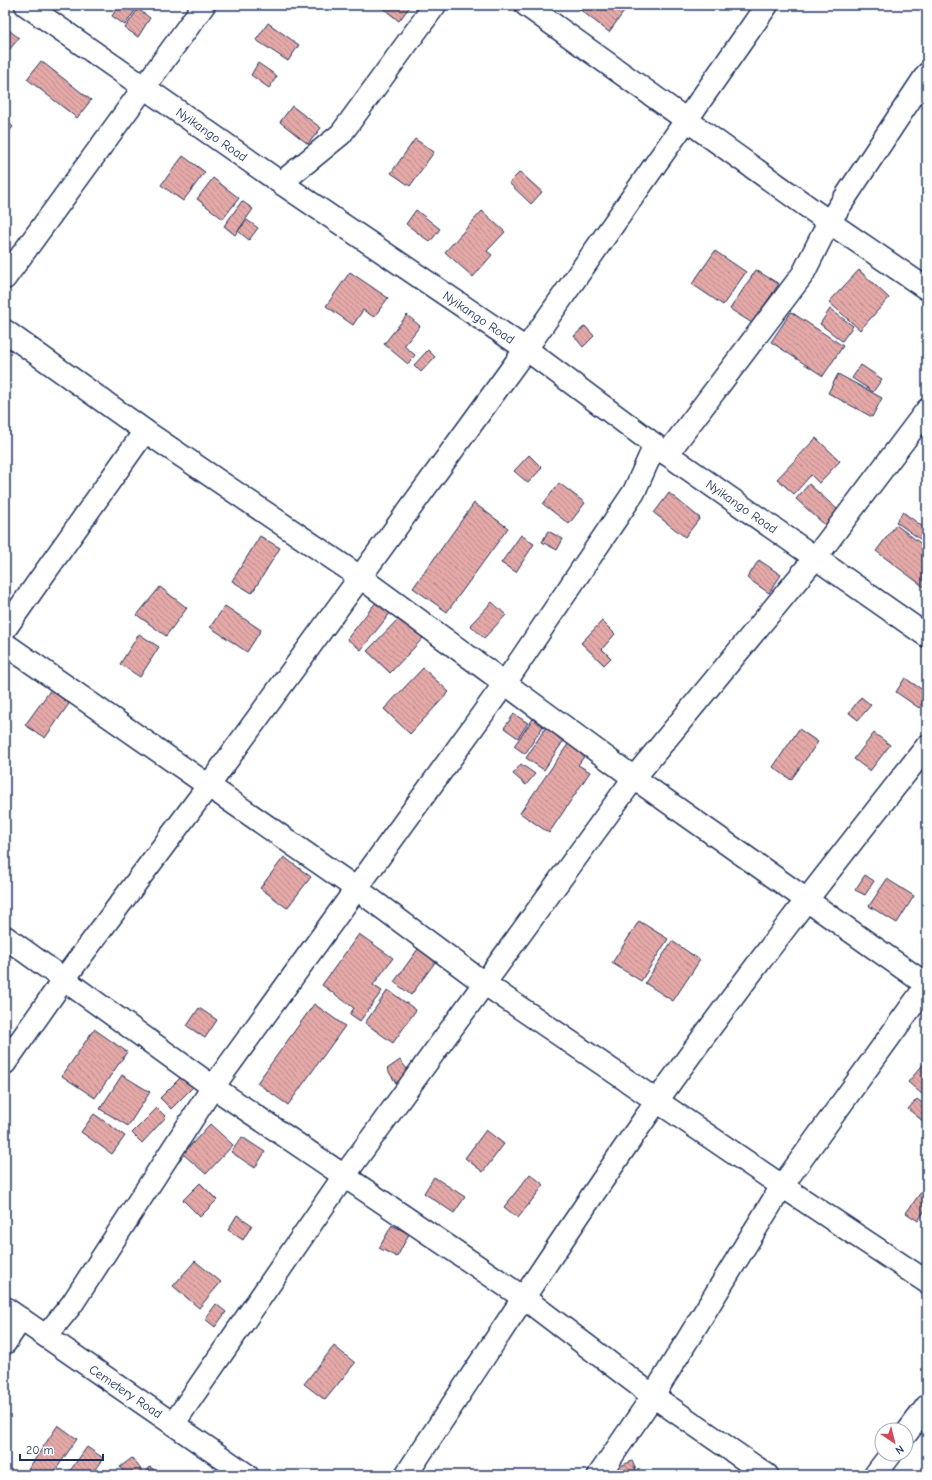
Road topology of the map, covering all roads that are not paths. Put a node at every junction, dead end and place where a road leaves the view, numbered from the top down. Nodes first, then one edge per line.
1 (26, 5) edge
2 (204, 5) edge
3 (435, 5) edge
4 (526, 5) edge
5 (767, 5) edge
6 (927, 74) edge
7 (146, 87) junction
8 (686, 120) junction
9 (281, 183) junction
10 (830, 222) junction
11 (5, 278) edge
12 (927, 289) edge
13 (5, 331) edge
14 (526, 349) junction
15 (927, 410) edge
16 (145, 431) junction
17 (661, 449) junction
18 (816, 557) junction
19 (360, 577) junction
20 (5, 629) edge
21 (927, 636) edge
22 (5, 644) edge
23 (505, 684) junction
24 (927, 746) edge
25 (634, 778) junction
26 (209, 785) junction
27 (357, 889) junction
28 (806, 899) junction
29 (5, 937) edge
30 (64, 979) junction
31 (485, 984) junction
32 (927, 985) edge
33 (5, 1063) edge
34 (213, 1087) junction
35 (658, 1100) junction
36 (344, 1176) junction
37 (782, 1186) junction
38 (927, 1282) edge
39 (524, 1298) junction
40 (13, 1313) edge
41 (46, 1336) junction
42 (5, 1343) edge
43 (653, 1396) junction
44 (927, 1406) edge
45 (174, 1423) junction
46 (914, 1423) edge
47 (885, 1462) edge
48 (247, 1475) edge
49 (406, 1475) edge
50 (599, 1475) edge
51 (768, 1475) edge
52 (875, 1475) edge

1 - 7 street, Nyikango Road
2 - 7 street
3 - 9 street
4 - 8 street
5 - 8 street
6 - 10 street
7 - 9 street, Nyikango Road
7 - 11 street
8 - 10 street
8 - 14 street
9 - 14 street, Nyikango Road
10 - 12 street
10 - 17 street
13 - 16 street
14 - 17 street, Nyikango Road
14 - 19 street
15 - 18 street
16 - 19 street
16 - 20 street
17 - 18 street, Nyikango Road
17 - 23 street
18 - 21 street, Nyikango Road
18 - 25 street
19 - 23 street
19 - 26 street
22 - 26 street
23 - 25 street
23 - 27 street
24 - 28 street
25 - 28 street
25 - 31 street
26 - 27 street
26 - 30 street
27 - 31 street
27 - 34 street
28 - 32 street
28 - 35 street
29 - 30 street
30 - 33 street
30 - 34 street
31 - 35 street
31 - 36 street
32 - 37 street
34 - 36 street
34 - 41 street
35 - 37 street
35 - 39 street
36 - 39 street
36 - 45 street
37 - 38 street
37 - 43 street
39 - 43 street
39 - 49 street
40 - 41 street, Cemetery Road
40 - 42 street
41 - 45 street, Cemetery Road
43 - 50 street
43 - 51 street
44 - 46 street
45 - 48 street, Cemetery Road
47 - 52 street

